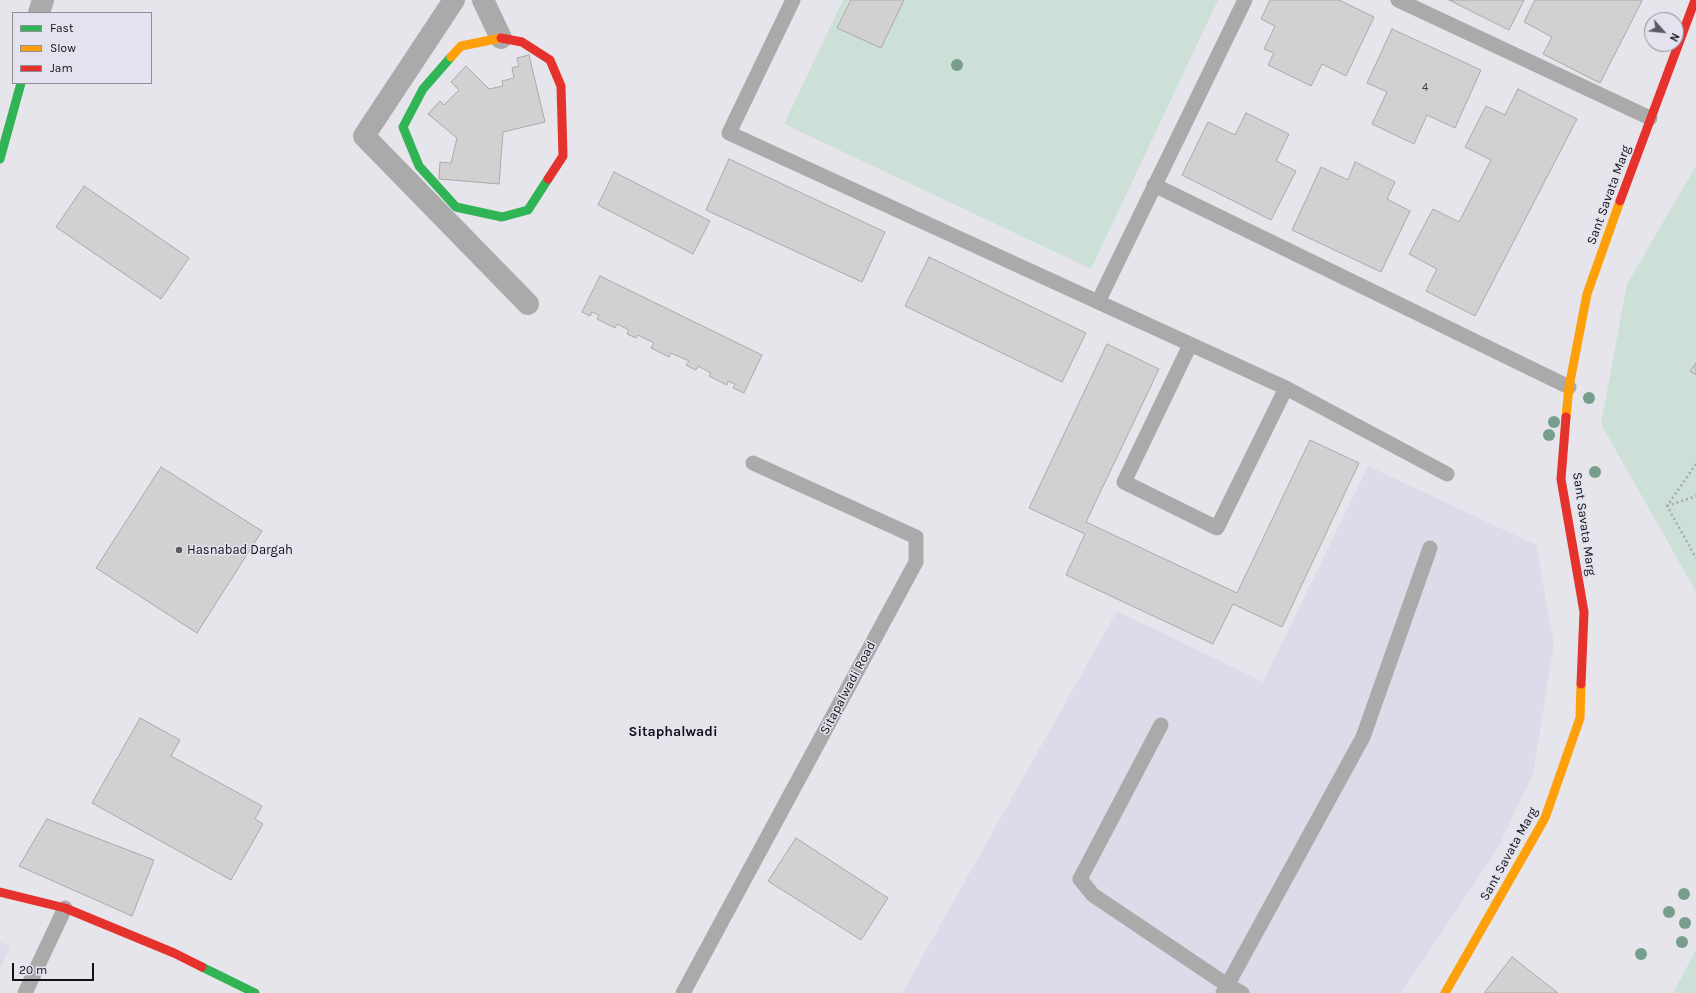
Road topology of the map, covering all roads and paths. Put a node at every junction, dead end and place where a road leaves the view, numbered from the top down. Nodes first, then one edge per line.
1 (43, 0) edge
2 (454, 0) edge
3 (483, 0) edge
4 (793, 0) edge
5 (1245, 0) edge
6 (1398, 0) edge
7 (1695, 0) edge
8 (39, 12) edge
9 (501, 38) junction
10 (20, 84) edge
11 (1650, 118) junction
12 (0, 159) edge
13 (1154, 185) junction
14 (1098, 302) junction
15 (528, 304) dead end
16 (1190, 346) junction
17 (1569, 387) junction
18 (1286, 388) junction
19 (753, 463) dead end
20 (1696, 464) edge
21 (1447, 474) dead end
22 (1696, 496) edge
23 (1667, 506) junction
24 (1430, 548) dead end
25 (1696, 558) edge
26 (1161, 725) dead end
27 (0, 892) edge
28 (65, 908) junction
29 (1225, 989) edge
30 (25, 993) edge
31 (255, 993) edge
32 (683, 993) edge
33 (1242, 993) edge
34 (1445, 993) edge

1 - 8 street
2 - 15 street
3 - 9 street
4 - 14 lane
5 - 13 lane
6 - 11 lane
7 - 11 street, Sant Savata Marg
9 - 9 street
10 - 12 street
11 - 17 street, Sant Savata Marg
13 - 14 lane
13 - 17 lane
14 - 16 lane
16 - 18 lane
16 - 18 lane
17 - 34 street, Sant Savata Marg
18 - 21 lane
19 - 32 lane, Sitapalwadi Road
20 - 23 path
22 - 23 path
23 - 25 path
24 - 29 lane
26 - 29 lane
27 - 28 street
28 - 30 lane
28 - 31 street
29 - 33 lane

